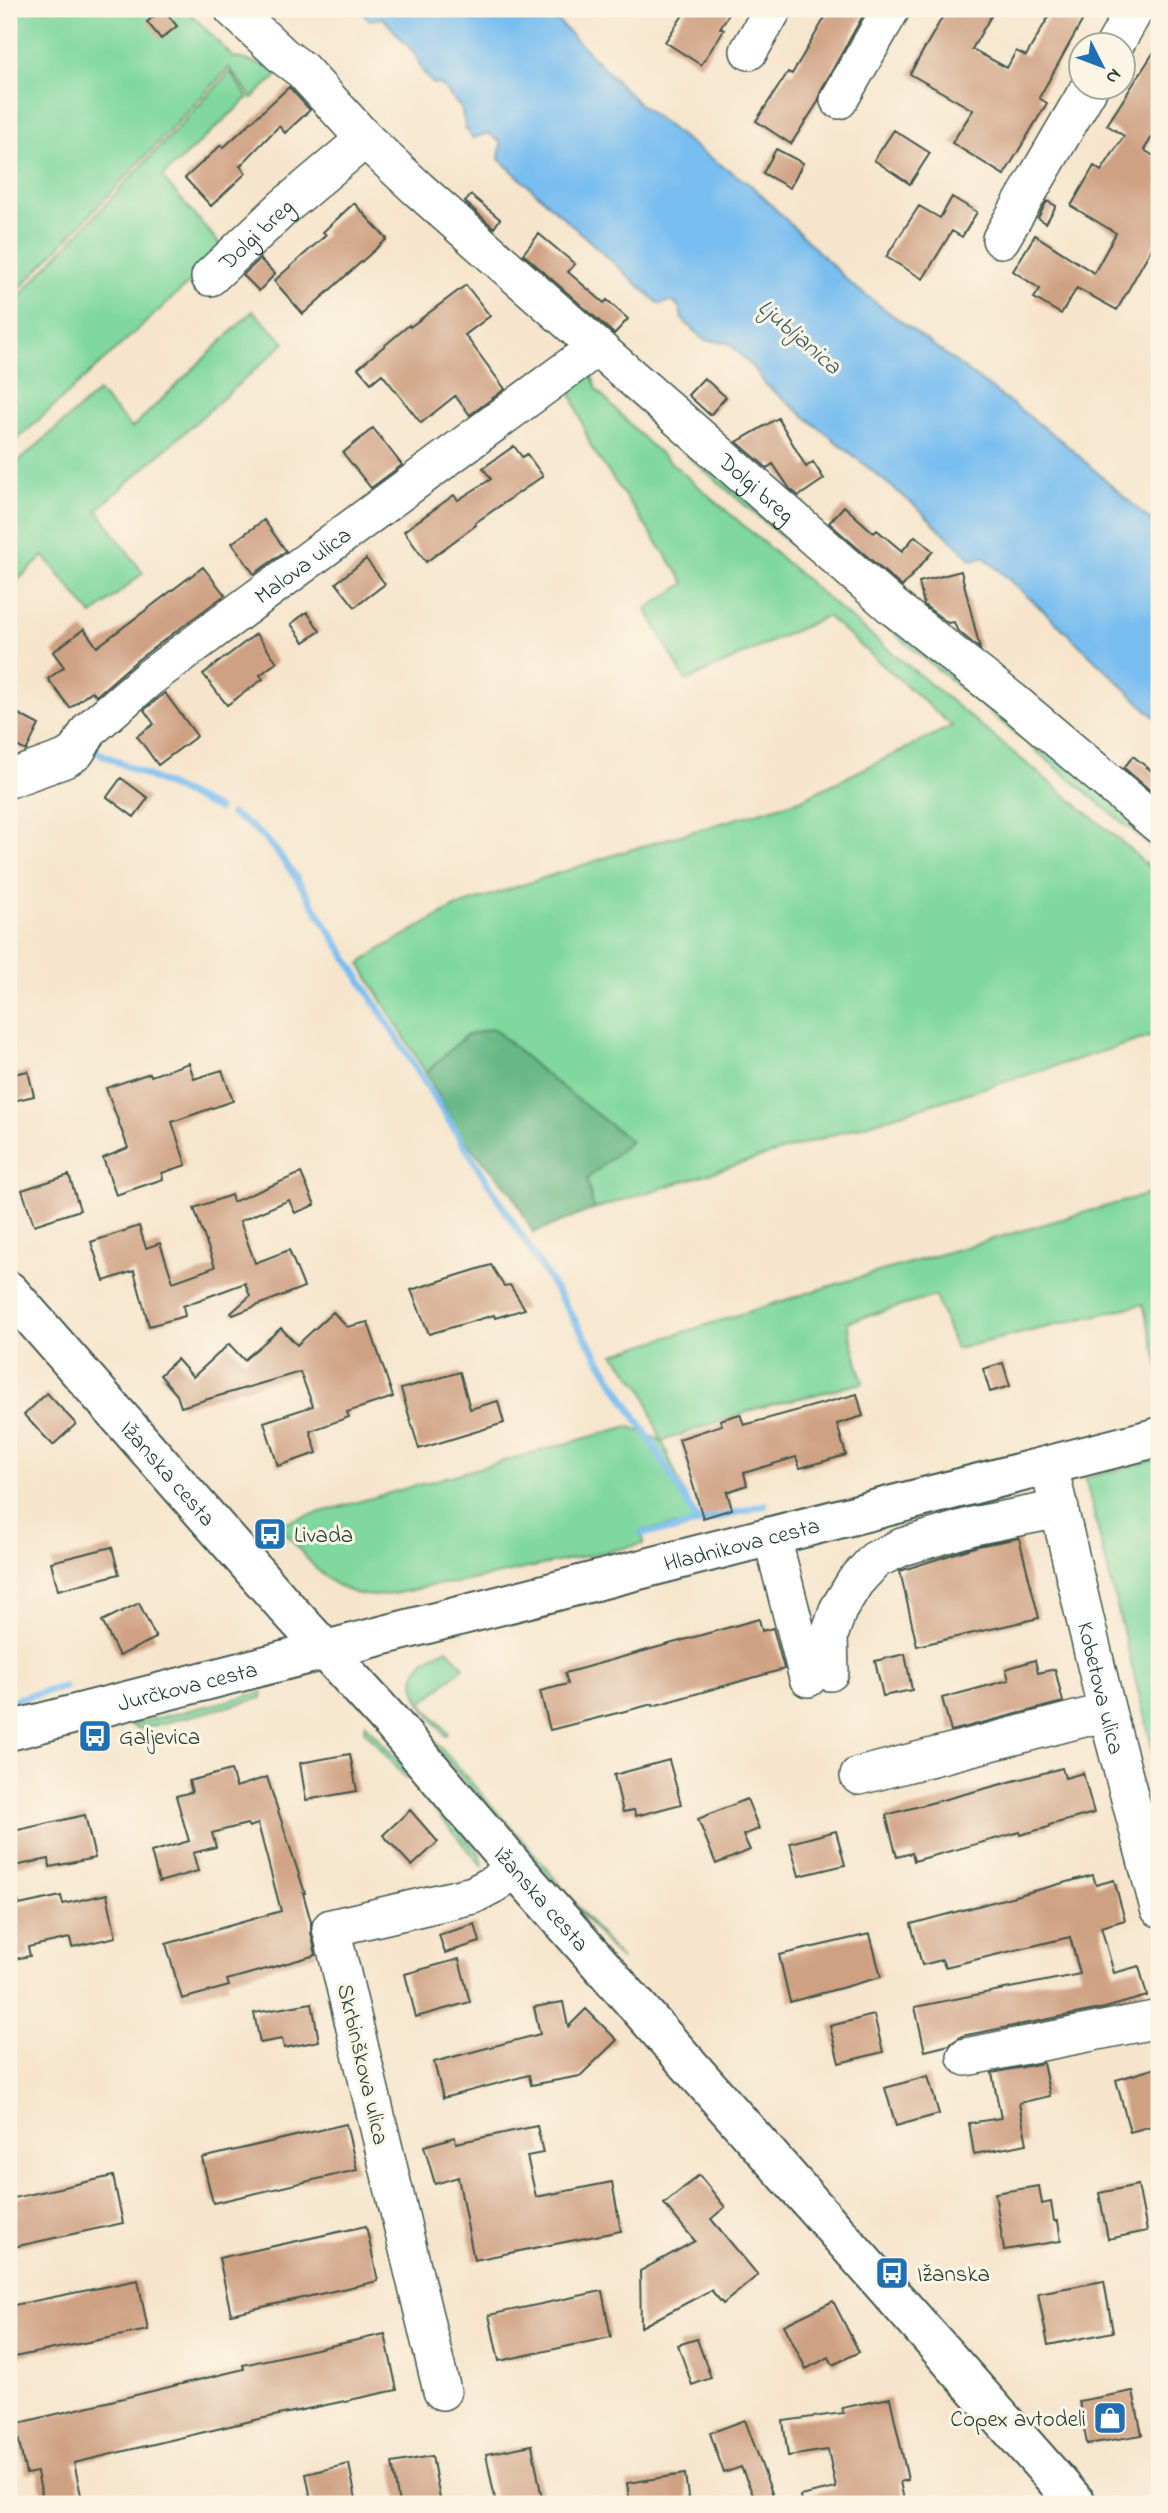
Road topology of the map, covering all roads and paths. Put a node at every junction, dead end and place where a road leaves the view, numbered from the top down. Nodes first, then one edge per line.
1 (233, 9) edge
2 (773, 9) edge
3 (891, 9) edge
4 (1135, 9) edge
5 (1122, 32) edge
6 (749, 51) dead end
7 (839, 100) dead end
8 (1081, 102) edge
9 (365, 139) junction
10 (1002, 239) dead end
11 (210, 276) dead end
12 (597, 347) junction
13 (9, 779) edge
14 (1159, 825) edge
15 (9, 1291) edge
16 (1159, 1437) edge
17 (1049, 1466) junction
18 (1060, 1508) junction
19 (772, 1536) junction
20 (325, 1650) junction
21 (1107, 1712) junction
22 (9, 1731) edge
23 (859, 1776) dead end
24 (516, 1869) junction
25 (1159, 1908) edge
26 (1159, 2019) edge
27 (966, 2056) dead end
28 (442, 2391) dead end
29 (1077, 2504) edge

1 - 9 street, Dolgi breg
2 - 6 street
3 - 7 street
4 - 5 street
8 - 10 street
9 - 11 street, Dolgi breg
9 - 12 street, Dolgi breg
12 - 13 street, Malova ulica
12 - 14 street, Dolgi breg
15 - 20 main road, Ižanska cesta
16 - 17 main road, Hladnikova cesta
17 - 18 street, Kobetova ulica
17 - 19 main road, Hladnikova cesta
18 - 19 street
18 - 21 street, Kobetova ulica
19 - 20 main road, Hladnikova cesta
20 - 22 main road, Jurčkova cesta
20 - 24 main road, Ižanska cesta
21 - 23 street
21 - 25 street, Kobetova ulica
24 - 28 street, Skrbinškova ulica
24 - 29 main road, Ižanska cesta
26 - 27 street

